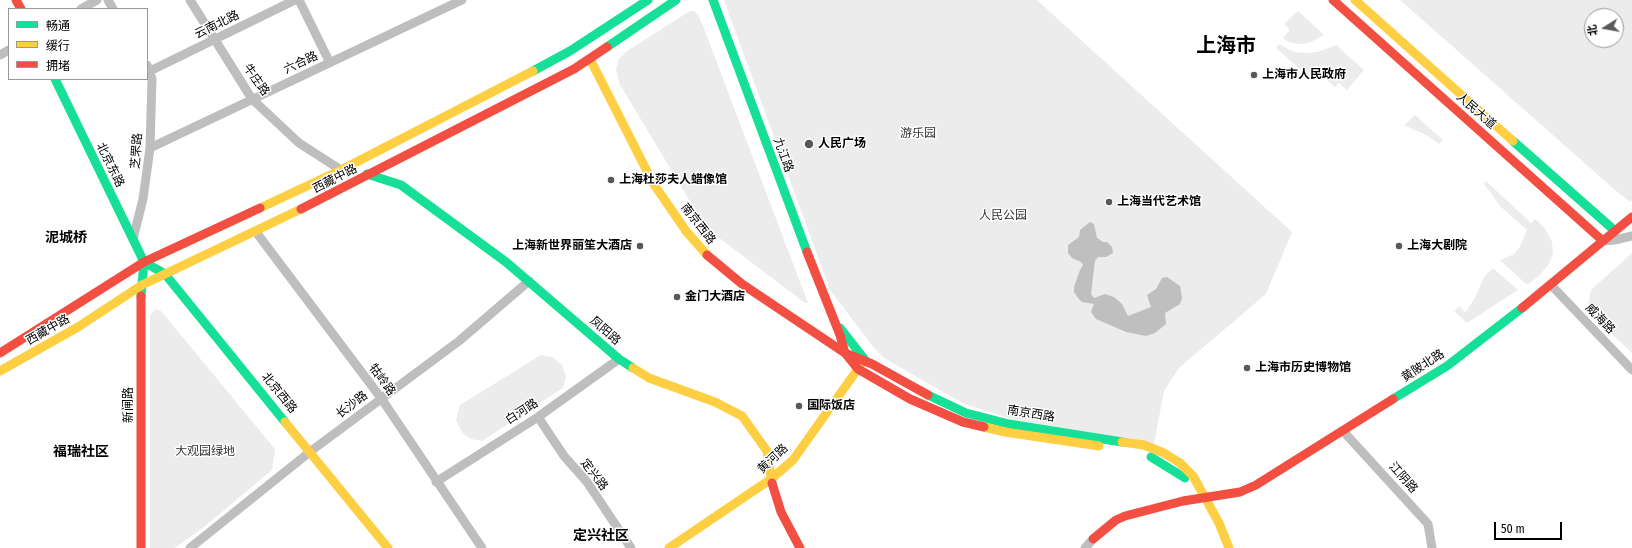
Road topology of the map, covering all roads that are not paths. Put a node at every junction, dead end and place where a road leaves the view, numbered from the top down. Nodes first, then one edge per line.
1 (97, 0) edge
2 (190, 0) edge
3 (295, 0) edge
4 (299, 0) edge
5 (462, 0) edge
6 (648, 0) edge
7 (676, 0) edge
8 (713, 0) edge
9 (1333, 0) edge
10 (1355, 0) edge
11 (83, 8) edge
12 (215, 40) junction
13 (590, 59) junction
14 (330, 63) junction
15 (149, 68) edge
16 (55, 80) edge
17 (252, 99) junction
18 (150, 148) junction
19 (341, 170) junction
20 (372, 174) junction
21 (1632, 217) edge
22 (1614, 230) junction
23 (256, 232) junction
24 (1632, 236) edge
25 (133, 239) junction
26 (1602, 241) junction
27 (144, 262) junction
28 (165, 274) junction
29 (529, 281) junction
30 (142, 285) junction
31 (1551, 285) junction
32 (832, 317) junction
33 (0, 352) edge
34 (845, 352) junction
35 (30, 355) junction
36 (619, 359) junction
37 (865, 360) junction
38 (858, 369) junction
39 (1632, 370) edge
40 (0, 372) edge
41 (0, 376) edge
42 (381, 398) junction
43 (538, 417) junction
44 (1343, 431) junction
45 (310, 451) junction
46 (771, 479) junction
47 (436, 482) junction
48 (1205, 498) junction
49 (1093, 539) joint
50 (141, 548) edge
51 (190, 548) edge
52 (388, 548) edge
53 (482, 548) edge
54 (631, 548) edge
55 (669, 548) edge
56 (800, 548) edge
57 (1085, 548) edge
58 (1230, 548) edge
59 (1432, 548) edge

1 - 11 street
2 - 12 street, 牛庄路
3 - 12 street, 云南北路
4 - 14 street
5 - 14 street, 六合路
6 - 19 main road, 西藏中路
7 - 13 main road, 西藏中路
8 - 32 main road, 九江路
9 - 26 main road, 人民大道
10 - 22 main road, 人民大道
12 - 15 street, 云南北路
12 - 17 street, 牛庄路
13 - 20 main road, 西藏中路
13 - 34 main road, 南京西路
14 - 17 street, 六合路
15 - 18 street, 芝罘路
16 - 25 main road, 北京东路
17 - 18 street, 六合路
17 - 19 street, 牛庄路
18 - 25 street, 芝罘路
19 - 20 main road, 凤阳路
19 - 27 main road, 西藏中路
20 - 23 main road, 西藏中路
20 - 29 main road, 凤阳路
21 - 22 main road, 黄陂北路
22 - 26 main road, 黄陂北路
23 - 28 main road, 西藏中路
23 - 42 street, 牯岭路
24 - 26 street
25 - 27 main road, 北京东路
26 - 31 main road, 黄陂北路
27 - 28 main road, 北京西路
27 - 30 main road, 新闸路
27 - 33 main road, 西藏中路
28 - 30 main road, 西藏中路
28 - 45 main road, 北京西路
29 - 36 main road, 凤阳路
29 - 42 street, 长沙路
30 - 35 main road, 西藏中路
30 - 50 main road, 新闸路
31 - 39 street, 威海路
31 - 44 main road, 黄陂北路
32 - 34 main road, 九江路
32 - 37 main road, 九江路
34 - 37 main road, 南京西路
34 - 38 main road, 南京西路
35 - 40 main road, 西藏中路
35 - 41 main road
36 - 43 street, 白河路
36 - 46 main road, 凤阳路
37 - 38 main road, 黄河路
37 - 48 main road, 南京西路
38 - 46 main road, 黄河路
38 - 48 main road, 南京西路
42 - 45 street, 长沙路
42 - 47 street, 牯岭路
43 - 47 street, 白河路
43 - 54 street, 定兴路
44 - 48 main road, 黄陂北路
44 - 59 street, 江阴路
45 - 51 street, 长沙路
45 - 52 main road, 北京西路
46 - 55 main road, 黄河路
46 - 56 main road, 凤阳路
47 - 53 street, 牯岭路
48 - 49 main road, 黄陂北路
48 - 58 main road, 南京西路
49 - 57 street

